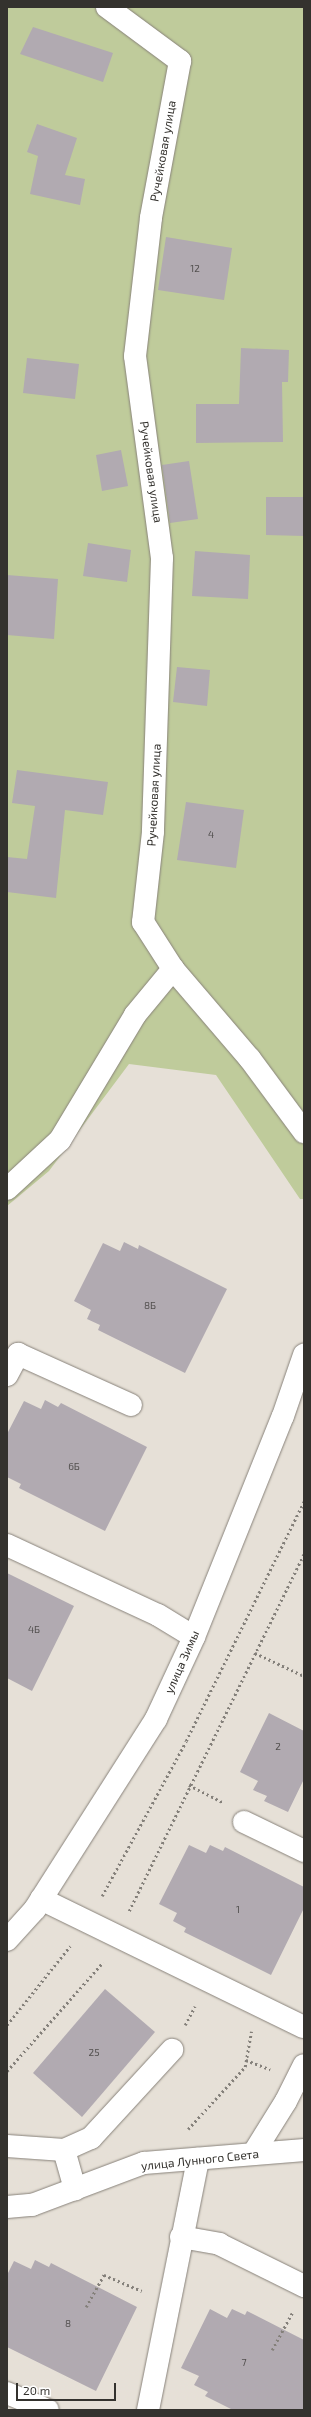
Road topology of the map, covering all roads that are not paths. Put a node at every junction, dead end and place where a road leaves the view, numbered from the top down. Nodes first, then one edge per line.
1 (106, 7) edge
2 (173, 969) junction
3 (304, 1132) edge
4 (7, 1190) edge
5 (304, 1355) edge
6 (7, 1375) edge
7 (131, 1405) dead end
8 (7, 1545) edge
9 (194, 1637) junction
10 (244, 1822) road end
11 (304, 1851) edge
12 (41, 1899) junction
13 (7, 1940) edge
14 (304, 2027) edge
15 (172, 2050) road end
16 (304, 2065) edge
17 (7, 2146) edge
18 (64, 2150) junction
19 (304, 2150) edge
20 (253, 2154) junction
21 (198, 2159) junction
22 (75, 2189) junction
23 (7, 2207) edge
24 (181, 2237) junction
25 (304, 2286) edge
26 (7, 2393) edge
27 (48, 2410) edge
28 (148, 2410) edge

1 - 2 street, Ручейковая улица
2 - 3 street, Ручейковая улица
2 - 4 street
5 - 9 street, улица Зимы
6 - 7 street
8 - 9 street
9 - 12 street, улица Зимы
10 - 11 street
12 - 13 street, улица Зимы
12 - 14 street
15 - 18 street
16 - 20 street
17 - 18 street
18 - 22 street
19 - 20 street, улица Лунного Света
20 - 21 street, улица Лунного Света
21 - 22 street, улица Лунного Света
21 - 24 street
22 - 23 street, улица Лунного Света
24 - 25 street
24 - 28 street
26 - 27 street

